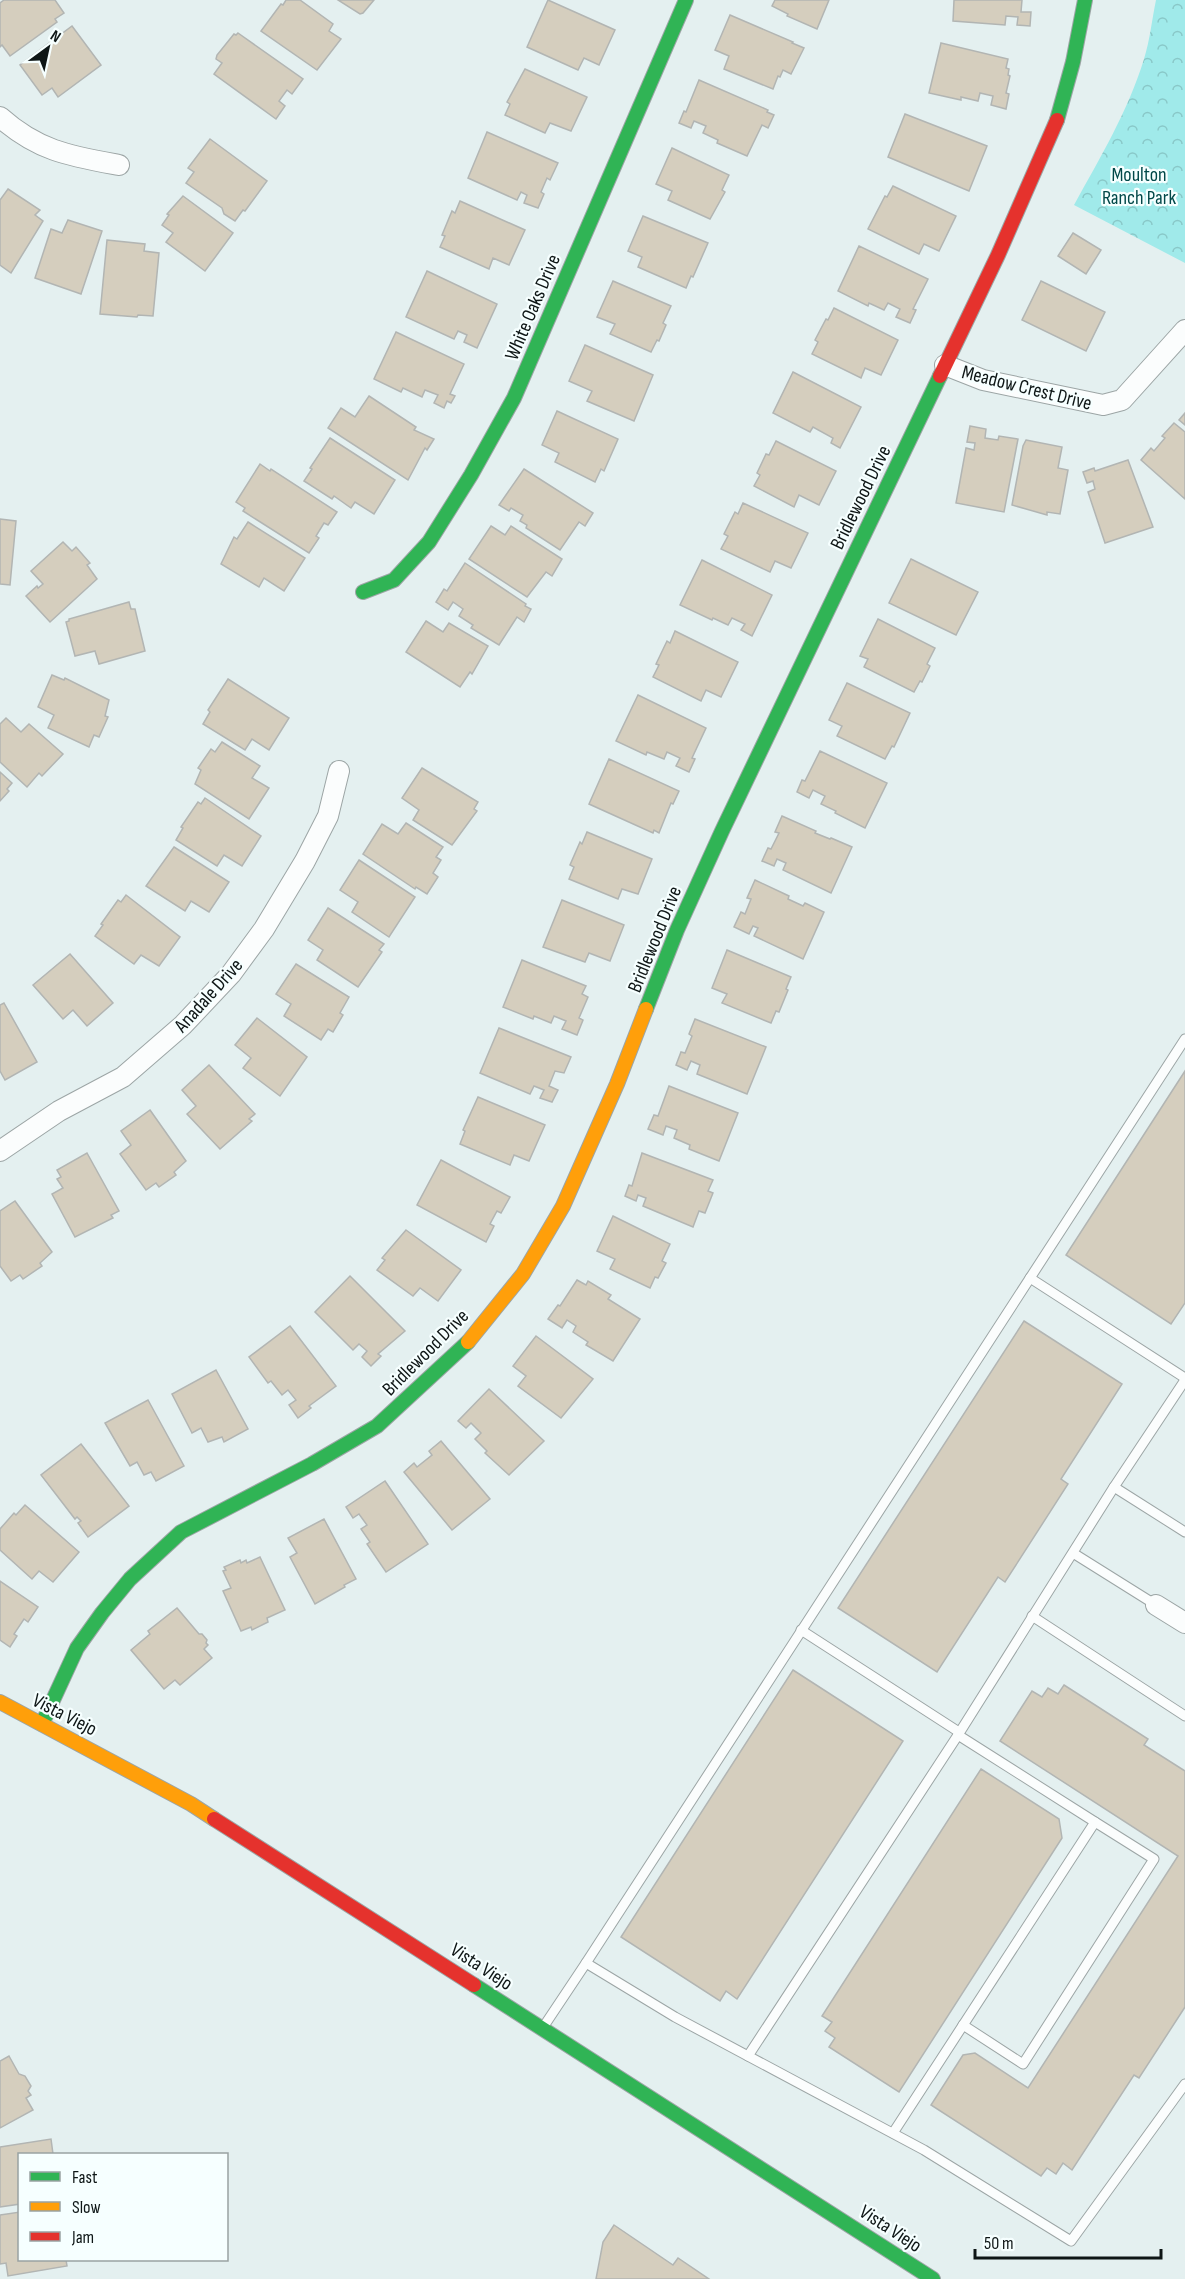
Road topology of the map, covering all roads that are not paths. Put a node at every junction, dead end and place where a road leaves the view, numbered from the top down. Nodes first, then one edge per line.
1 (686, 0) edge
2 (1086, 0) edge
3 (0, 117) edge
4 (119, 165) dead end
5 (1185, 330) edge
6 (945, 365) junction
7 (363, 592) dead end
8 (339, 771) dead end
9 (1185, 1039) edge
10 (0, 1150) edge
11 (1030, 1278) junction
12 (1185, 1379) edge
13 (1114, 1487) junction
14 (1185, 1532) edge
15 (1073, 1553) junction
16 (1156, 1605) joint
17 (1032, 1616) junction
18 (1185, 1623) edge
19 (801, 1630) junction
20 (0, 1702) edge
21 (1185, 1716) edge
22 (42, 1724) junction
23 (958, 1733) junction
24 (1095, 1822) junction
25 (586, 1963) junction
26 (963, 2025) junction
27 (542, 2029) junction
28 (748, 2056) junction
29 (1185, 2084) edge
30 (892, 2133) junction
31 (933, 2279) edge

1 - 7 street, White Oaks Drive
2 - 6 street, Bridlewood Drive
3 - 4 street
5 - 6 street, Meadow Crest Drive
6 - 22 street, Bridlewood Drive
8 - 10 street, Anadale Drive
9 - 11 lane
11 - 12 lane
11 - 19 lane
12 - 13 lane
13 - 14 lane
13 - 15 lane
15 - 16 lane
15 - 17 lane
16 - 18 street
17 - 21 lane
17 - 23 lane
19 - 23 lane
19 - 25 lane
20 - 22 street, Vista Viejo
22 - 27 street, Vista Viejo
23 - 24 lane
23 - 28 lane
24 - 26 lane
24 - 26 lane
25 - 27 lane
25 - 28 lane
26 - 30 lane
27 - 31 street, Vista Viejo
28 - 30 lane
29 - 30 lane

